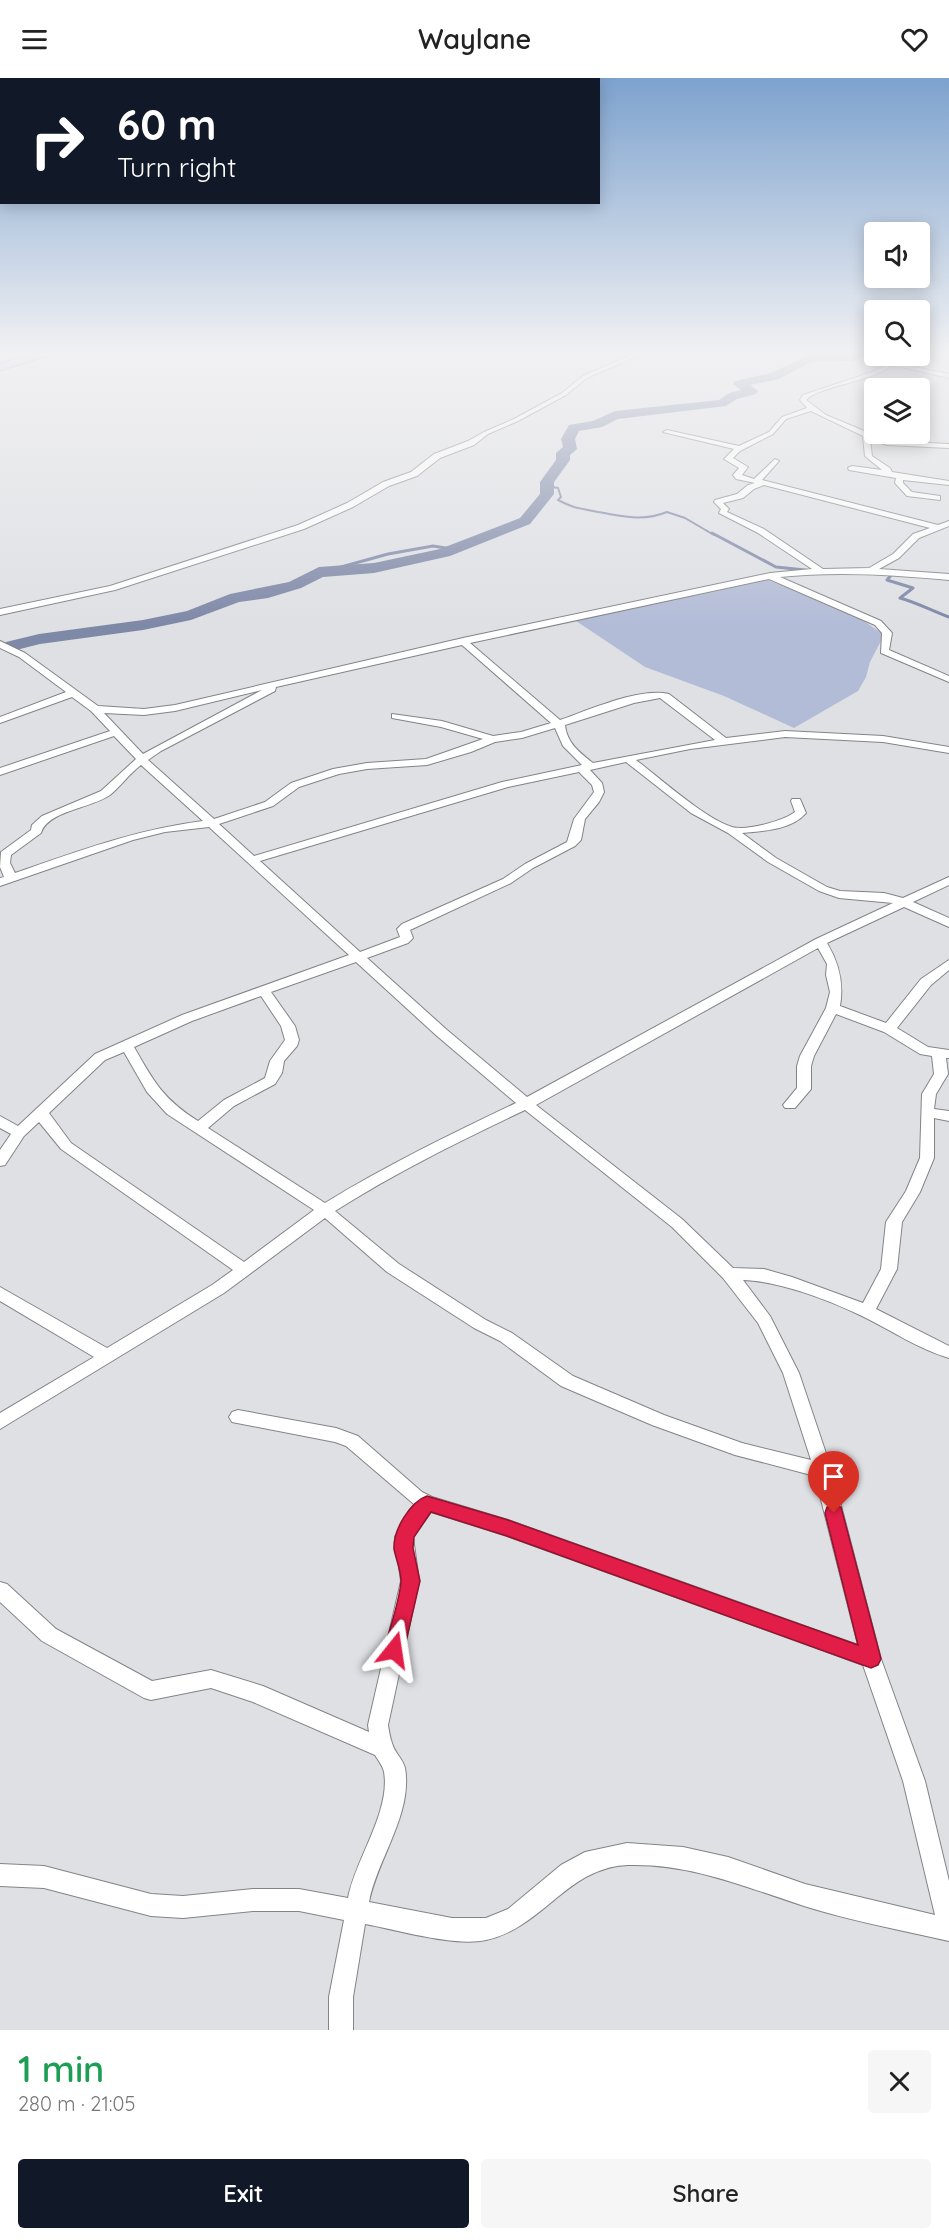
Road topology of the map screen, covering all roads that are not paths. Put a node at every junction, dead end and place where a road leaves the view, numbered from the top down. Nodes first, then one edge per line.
1 (472, 442) edge
2 (710, 442) edge
3 (753, 442) edge
4 (866, 444) edge
5 (908, 444) edge
6 (949, 446) edge
7 (739, 449) junction
8 (775, 461) dead end
9 (852, 468) dead end
10 (888, 473) junction
11 (900, 477) junction
12 (949, 483) edge
13 (761, 484) junction
14 (937, 498) dead end
15 (949, 523) edge
16 (938, 527) junction
17 (870, 571) junction
18 (822, 572) junction
19 (770, 576) junction
20 (949, 577) edge
21 (0, 612) edge
22 (463, 641) junction
23 (0, 645) edge
24 (949, 679) edge
25 (283, 681) junction
26 (74, 693) junction
27 (94, 709) junction
28 (396, 716) dead end
29 (0, 720) edge
30 (560, 724) junction
31 (116, 732) junction
32 (493, 739) junction
33 (723, 741) junction
34 (949, 750) edge
35 (627, 758) junction
36 (142, 760) junction
37 (588, 769) junction
38 (0, 772) edge
39 (796, 801) dead end
40 (213, 823) junction
41 (732, 831) junction
42 (253, 860) junction
43 (5, 880) edge
44 (949, 881) edge
45 (903, 902) junction
46 (949, 923) edge
47 (820, 942) junction
48 (358, 957) junction
49 (949, 964) edge
50 (263, 990) junction
51 (833, 1008) junction
52 (889, 1029) junction
53 (126, 1044) junction
54 (944, 1054) edge
55 (526, 1104) junction
56 (790, 1106) dead end
57 (41, 1112) junction
58 (927, 1112) junction
59 (949, 1116) edge
60 (0, 1121) edge
61 (199, 1128) junction
62 (19, 1134) junction
63 (0, 1161) edge
64 (325, 1210) junction
65 (243, 1269) junction
66 (729, 1274) junction
67 (0, 1293) edge
68 (867, 1311) junction
69 (949, 1352) edge
70 (108, 1357) junction
71 (238, 1417) dead end
72 (0, 1422) edge
73 (823, 1471) junction
74 (427, 1503) junction
75 (0, 1590) edge
76 (871, 1659) junction
77 (382, 1748) junction
78 (0, 1875) edge
79 (356, 1909) junction
80 (949, 1928) edge
81 (341, 2030) edge

1 - 21 street
2 - 7 street
3 - 7 street
4 - 10 street
5 - 6 street
7 - 13 street
8 - 13 street
9 - 10 street
10 - 11 street
11 - 12 street
11 - 14 street
13 - 16 street
13 - 18 street
15 - 16 street
16 - 17 street
17 - 18 street
17 - 20 street
18 - 19 street
19 - 22 street
19 - 24 street
22 - 25 street
22 - 30 street
23 - 26 street
25 - 27 street
25 - 36 street
26 - 27 street
26 - 29 street
27 - 31 street
28 - 32 street
30 - 32 street
30 - 33 street
30 - 37 street
31 - 36 street
31 - 38 street
32 - 40 street
33 - 34 street
33 - 35 street
35 - 37 street
35 - 41 street
36 - 40 street
36 - 43 street
37 - 42 street
37 - 48 street
39 - 41 street
40 - 42 street
40 - 43 street
41 - 45 street
42 - 48 street
44 - 45 street
45 - 46 street
45 - 47 street
47 - 51 street
47 - 55 street
48 - 50 street
48 - 55 street
49 - 52 street
50 - 53 street
50 - 61 street
51 - 52 street
51 - 56 street
52 - 54 street
53 - 57 street
53 - 61 street
54 - 58 street
55 - 64 street
55 - 66 street
57 - 62 street
57 - 65 street
58 - 59 street
58 - 68 street
60 - 62 street
61 - 64 street
62 - 63 street
64 - 65 street
64 - 73 street
65 - 70 street
66 - 68 street
66 - 73 street
67 - 70 street
68 - 69 street
70 - 72 street
71 - 74 street
73 - 76 street
74 - 76 street
74 - 77 street
75 - 77 street
76 - 80 street
77 - 79 street
78 - 79 street
79 - 80 street
79 - 81 street

